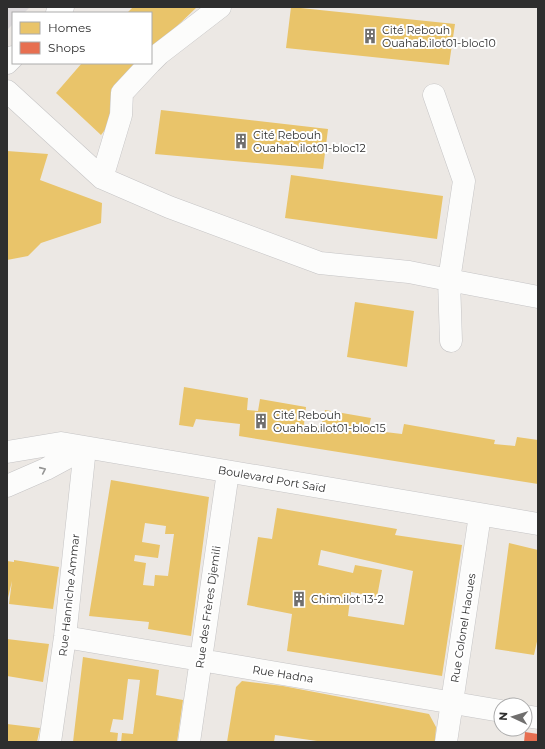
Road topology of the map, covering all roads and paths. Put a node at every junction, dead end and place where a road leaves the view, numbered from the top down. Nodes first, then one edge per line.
1 (220, 7) edge
2 (152, 61) edge
3 (149, 64) edge
4 (7, 91) edge
5 (434, 95) dead end
6 (102, 178) junction
7 (450, 280) junction
8 (538, 297) edge
9 (451, 341) dead end
10 (85, 448) junction
11 (7, 452) edge
12 (228, 472) junction
13 (7, 486) edge
14 (480, 515) junction
15 (538, 524) edge
16 (65, 637) junction
17 (201, 660) junction
18 (452, 702) junction
19 (493, 710) edge
20 (50, 742) edge
21 (189, 742) edge
22 (446, 742) edge

1 - 2 street
3 - 6 street
4 - 6 street
5 - 7 street
6 - 7 street
7 - 8 street
7 - 9 street
10 - 11 street, Boulevard Port Saïd
10 - 12 street, Boulevard Port Saïd
13 -> 10 street
10 - 16 street, Rue Hanniche Ammar
12 - 14 street, Boulevard Port Saïd
12 - 17 street, Rue des Frères Djemili
14 - 15 street, Boulevard Port Saïd
14 - 18 street, Rue Colonel Haoues
16 - 17 street, Rue Hadna
16 - 20 street, Rue Hanniche Ammar
17 - 18 street, Rue Hadna
17 - 21 street, Rue des Frères Djemili
18 - 19 street, Rue Hadna
18 - 22 street, Rue Colonel Haoues

